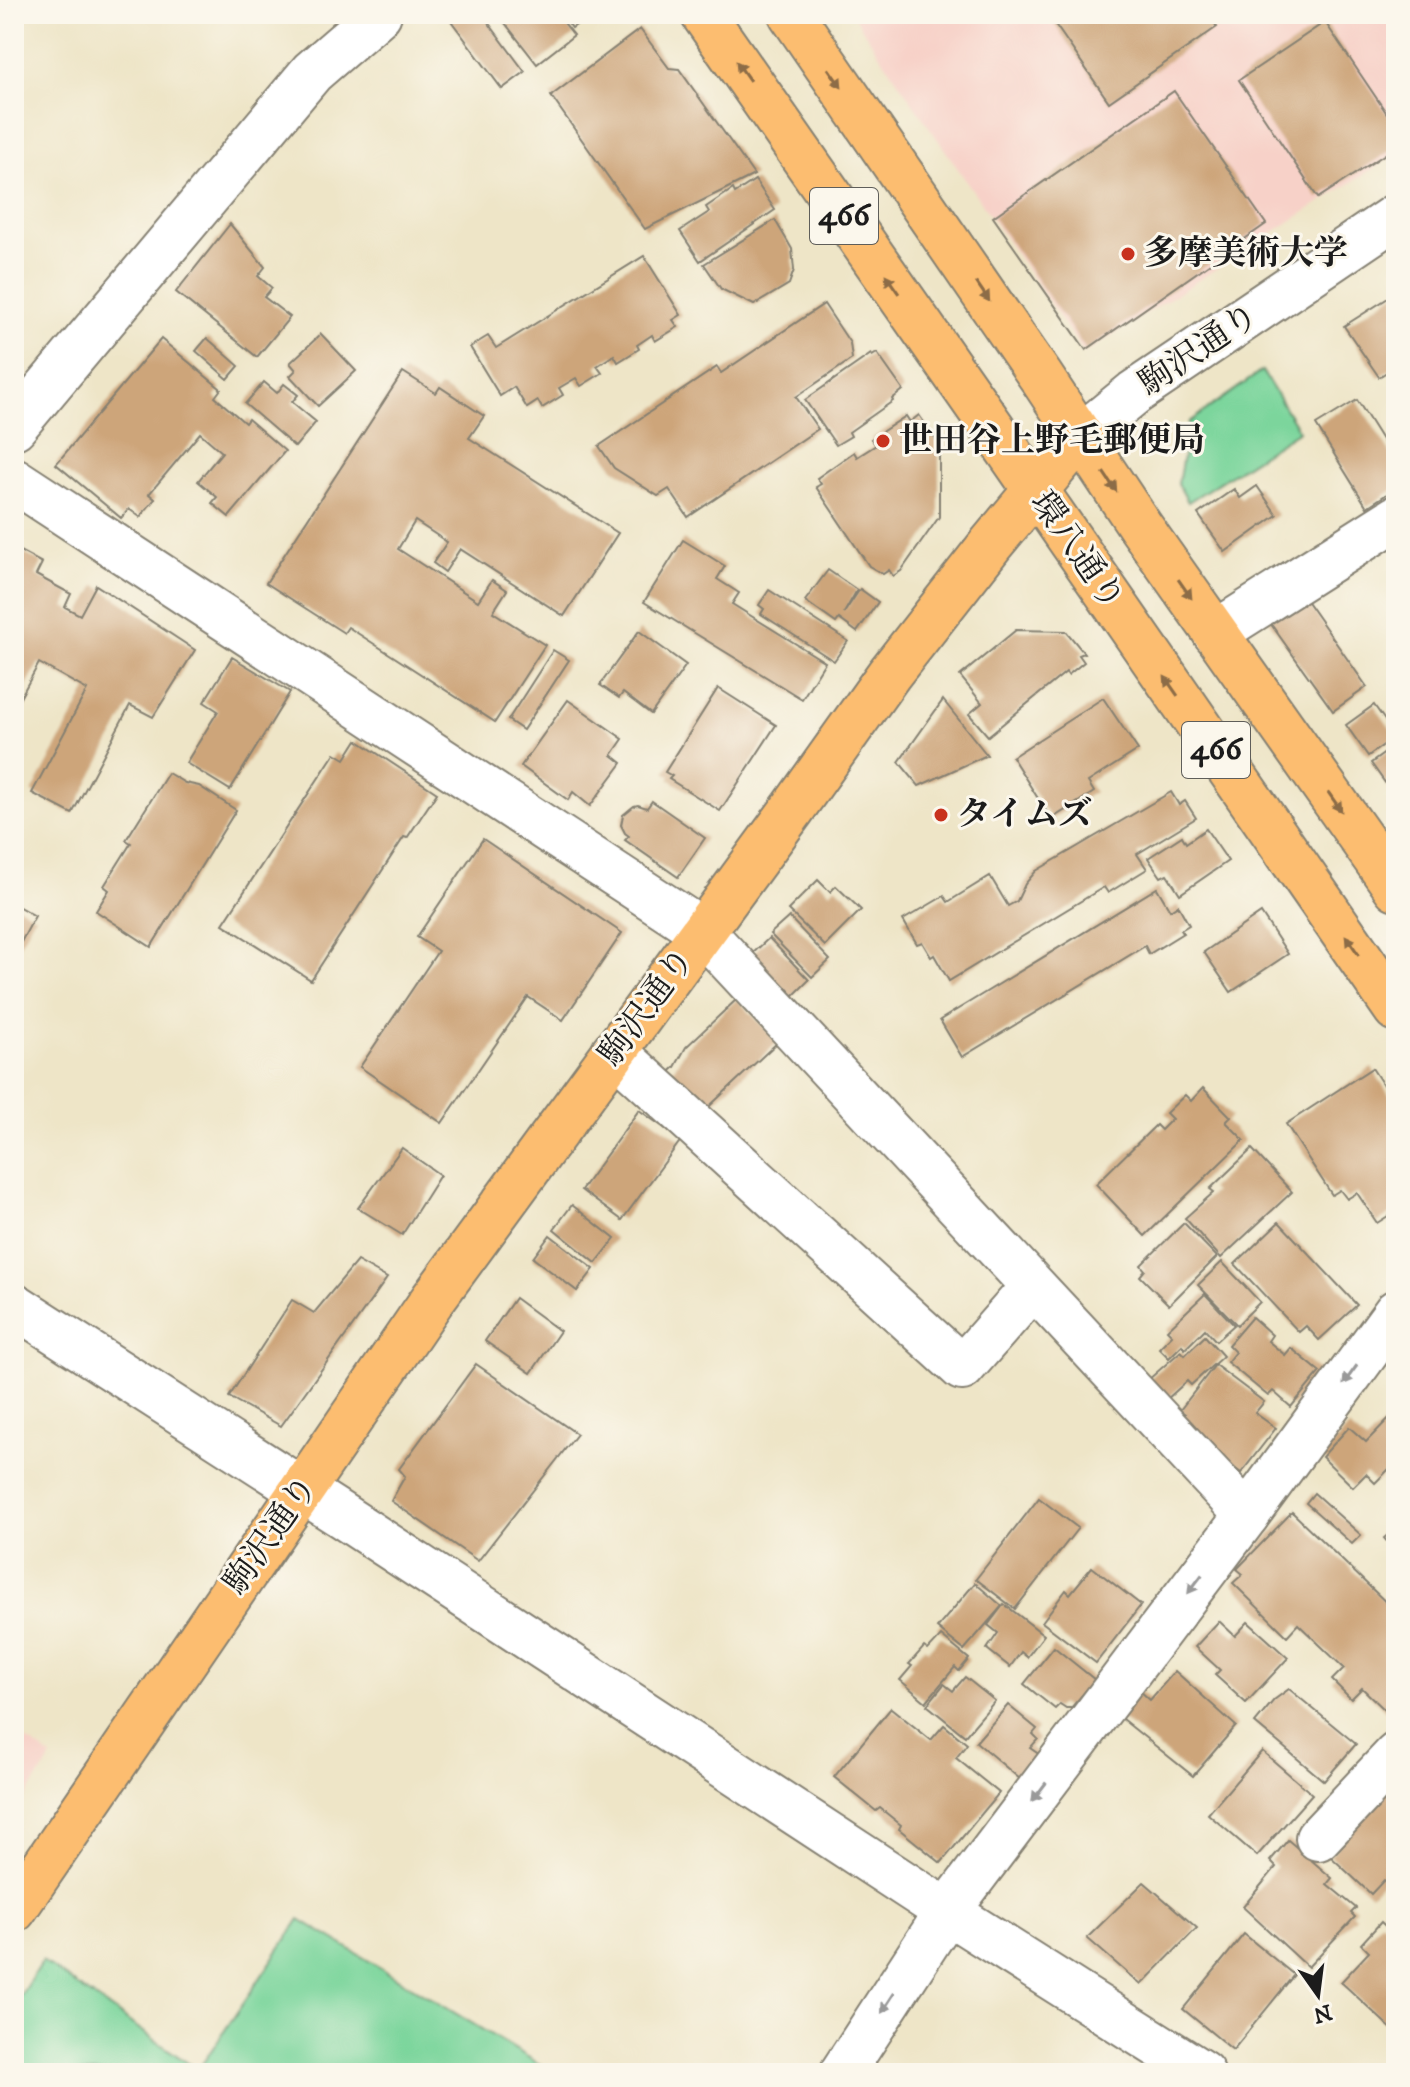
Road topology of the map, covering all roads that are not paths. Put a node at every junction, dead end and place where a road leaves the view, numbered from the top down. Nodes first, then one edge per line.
1 (379, 14) edge
2 (703, 14) edge
3 (791, 14) edge
4 (1396, 216) edge
5 (14, 427) edge
6 (1080, 437) junction
7 (14, 480) edge
8 (1035, 490) junction
9 (1396, 518) edge
10 (1215, 633) junction
11 (1396, 888) edge
12 (702, 931) junction
13 (1396, 1009) edge
14 (614, 1051) junction
15 (1033, 1287) junction
16 (14, 1305) edge
17 (1396, 1312) edge
18 (302, 1490) junction
19 (1247, 1515) junction
20 (1396, 1755) edge
21 (1318, 1838) dead end
22 (14, 1910) edge
23 (947, 1912) junction
24 (842, 2073) edge
25 (1202, 2073) edge

1 - 5 street
8 -> 2 main road, 環八通り / 466
3 -> 6 main road, 環八通り / 466
4 - 6 street, 駒沢通り
6 - 8 main road, 駒沢通り
6 -> 10 main road, 環八通り / 466
7 - 12 street
8 - 12 main road, 駒沢通り
13 -> 8 main road, 環八通り / 466
9 - 10 street
10 -> 11 main road, 環八通り / 466
12 - 14 main road, 駒沢通り
12 - 15 street
14 - 15 street
14 - 18 main road, 駒沢通り
15 - 19 street
16 - 18 street
17 -> 19 street
18 - 22 main road, 駒沢通り
18 - 23 street
19 -> 23 street
20 - 21 street
23 -> 24 street
23 - 25 street

